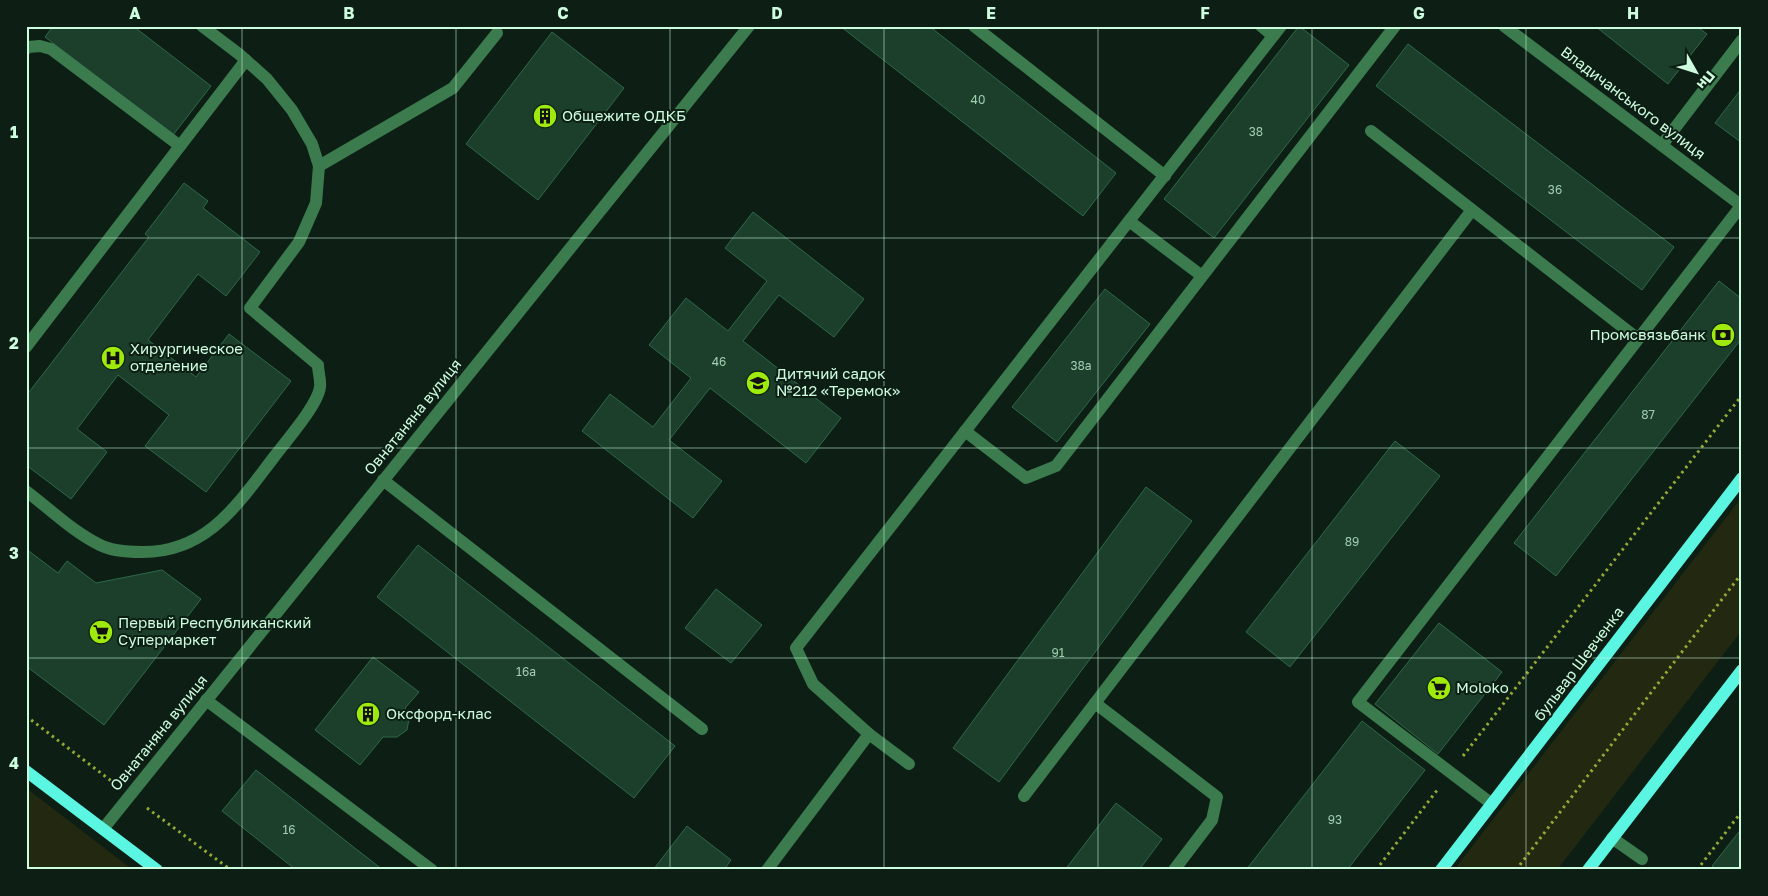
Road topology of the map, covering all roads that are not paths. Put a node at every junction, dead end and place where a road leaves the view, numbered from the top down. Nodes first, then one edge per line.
1 (202, 26) edge
2 (748, 26) edge
3 (974, 26) edge
4 (1261, 26) edge
5 (1395, 26) edge
6 (1504, 26) edge
7 (1277, 31) edge
8 (496, 33) dead end
9 (1742, 40) edge
10 (26, 49) edge
11 (246, 60) junction
12 (1371, 131) dead end
13 (180, 146) junction
14 (1662, 146) junction
15 (319, 166) junction
16 (1165, 176) junction
17 (1741, 206) edge
18 (1472, 210) junction
19 (1129, 221) junction
20 (1202, 276) junction
21 (1638, 339) junction
22 (26, 347) edge
23 (965, 431) junction
24 (1742, 478) edge
25 (383, 480) junction
26 (26, 491) edge
27 (1742, 670) edge
28 (206, 700) junction
29 (1095, 703) junction
30 (702, 729) dead end
31 (869, 734) junction
32 (909, 764) dead end
33 (26, 771) edge
34 (1024, 796) dead end
35 (1492, 804) junction
36 (103, 829) junction
37 (1612, 838) junction
38 (1642, 859) dead end
39 (158, 870) edge
40 (432, 870) edge
41 (767, 870) edge
42 (1174, 870) edge
43 (1441, 870) edge
44 (1588, 870) edge

1 - 11 street
2 - 25 street, Овнатаняна вулиця
3 - 16 street
4 - 7 street
5 - 20 street
6 - 14 street, Владичанського вулиця
7 - 16 street
8 - 15 street
9 - 14 street
10 - 13 street
11 - 13 street
11 - 15 street
12 - 18 street
13 - 22 street
14 - 17 street, Владичанського вулиця
15 - 26 street
16 - 19 street
17 - 21 street
18 - 21 street
18 - 29 street
19 - 20 street
19 - 23 street
20 - 23 street
21 - 35 street
23 - 31 street
24 - 35 main road, бульвар Шевченка
25 - 28 street, Овнатаняна вулиця
25 - 30 street
27 - 37 main road
28 - 36 street, Овнатаняна вулиця
28 - 40 street
29 - 34 street
29 - 42 street
31 - 32 street
31 - 41 street
33 - 36 main road
35 - 43 main road, бульвар Шевченка
36 - 39 main road
37 - 38 street
37 - 44 main road

